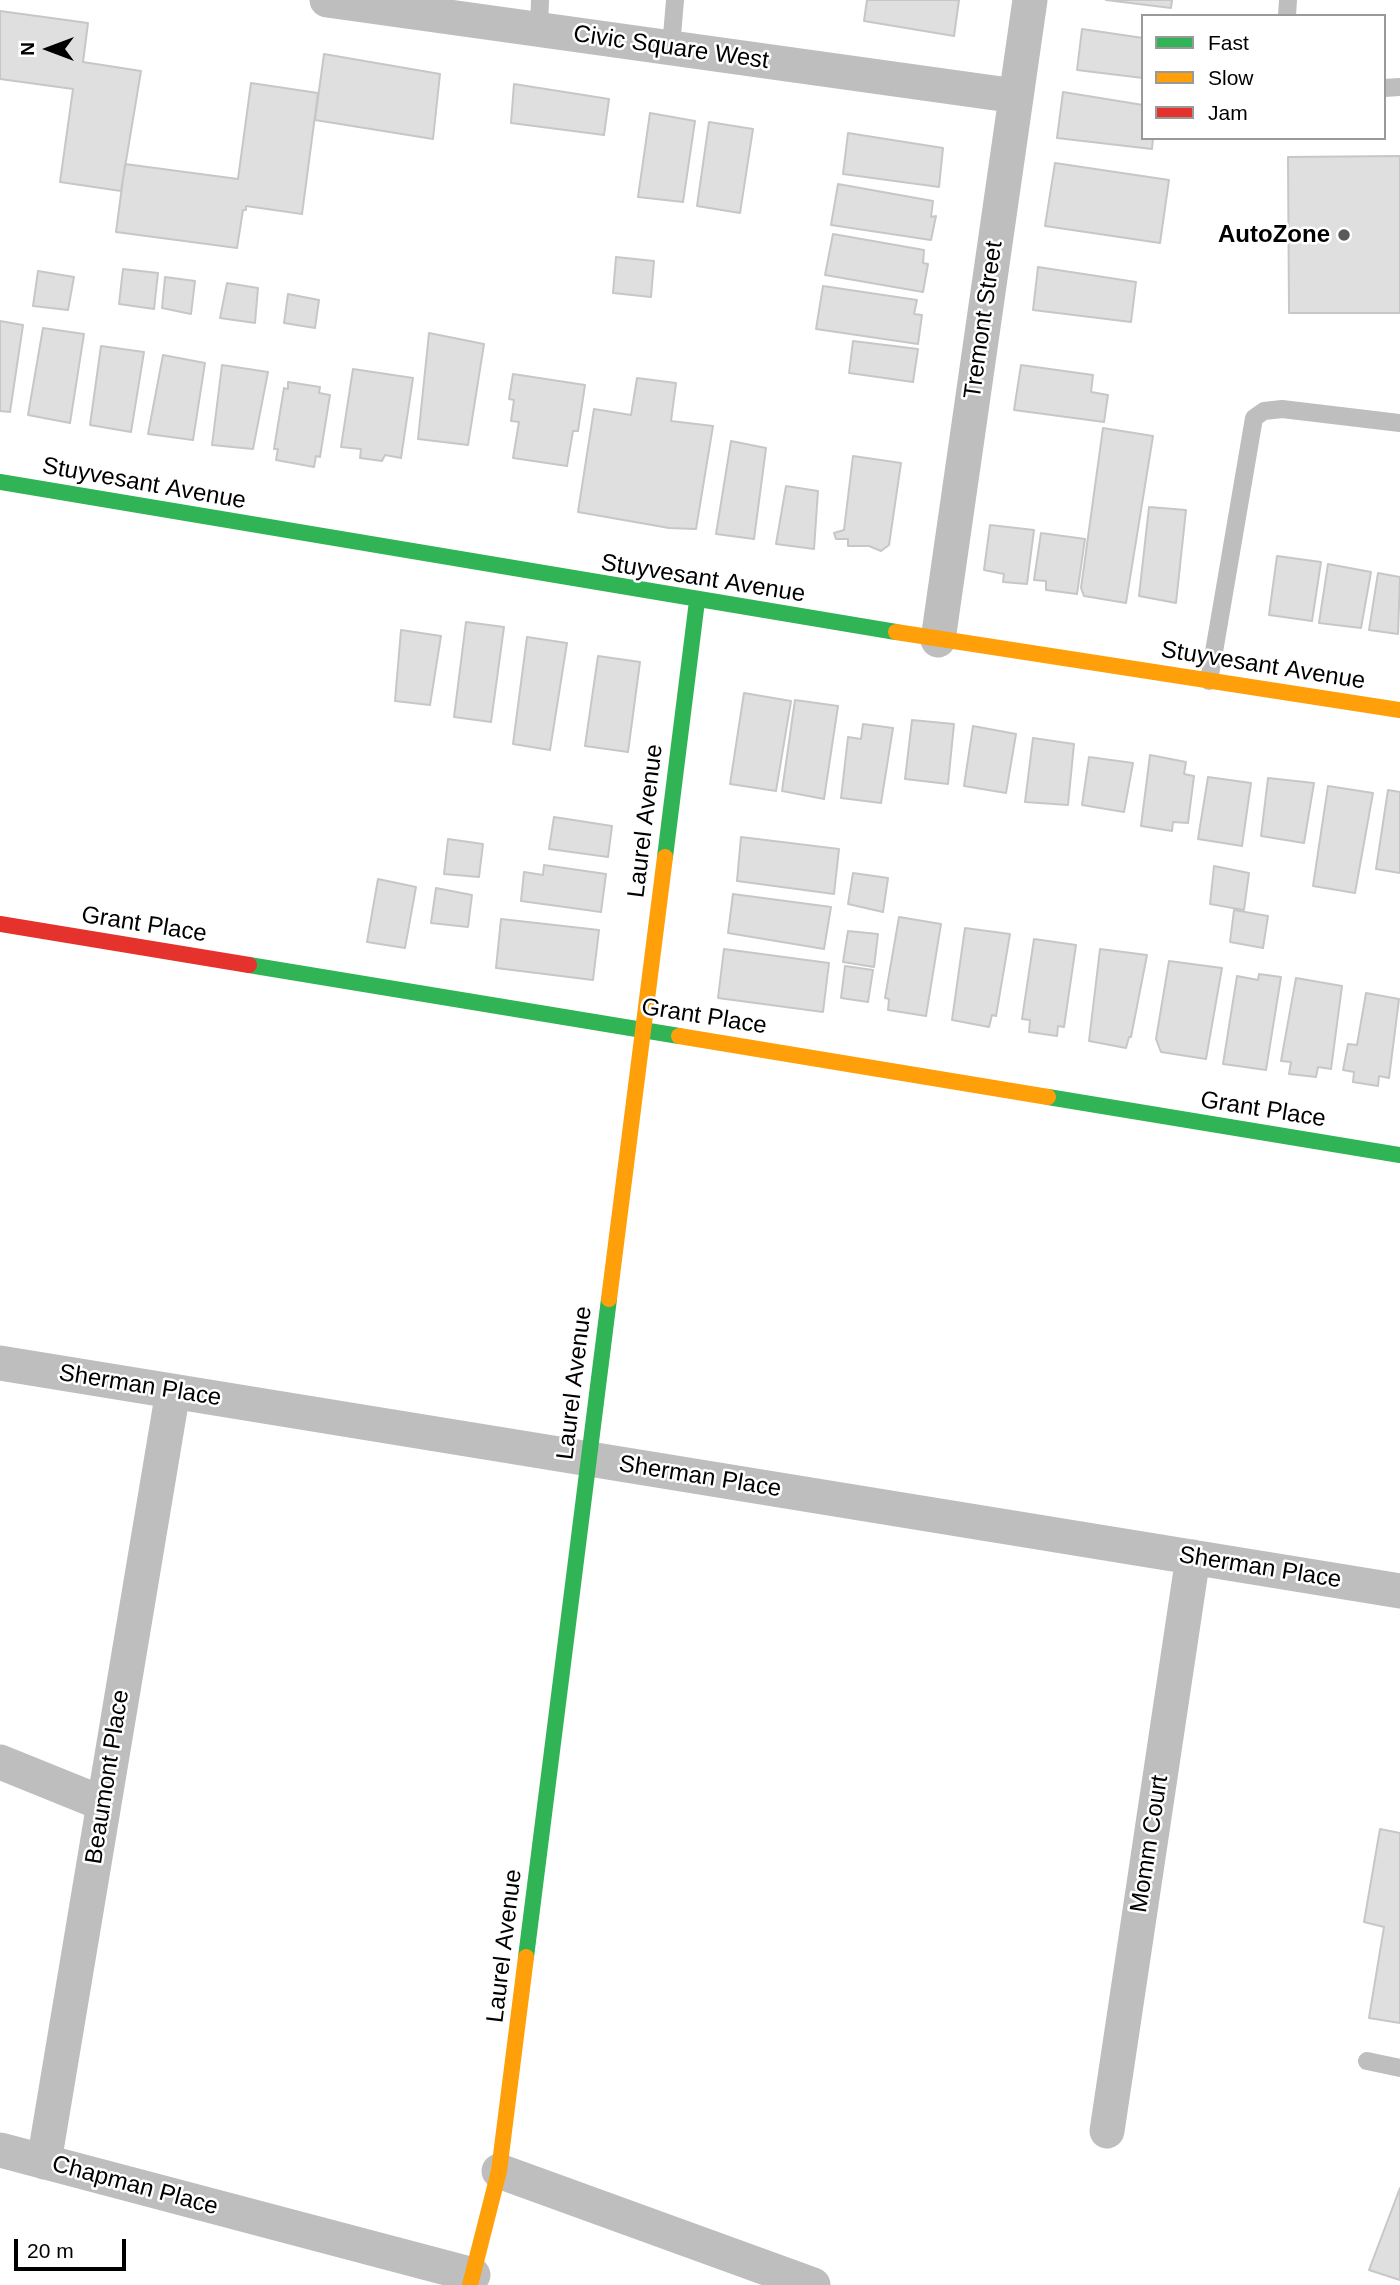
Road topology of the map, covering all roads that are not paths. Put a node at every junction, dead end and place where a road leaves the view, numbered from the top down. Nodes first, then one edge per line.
1 (327, 0) edge
2 (675, 0) edge
3 (1030, 0) edge
4 (417, 6) edge
5 (540, 15) edge
6 (671, 48) junction
7 (1016, 96) junction
8 (1400, 423) edge
9 (0, 482) edge
10 (697, 601) junction
11 (938, 640) junction
12 (1209, 681) junction
13 (1400, 710) edge
14 (0, 924) edge
15 (643, 1030) junction
16 (1400, 1155) edge
17 (0, 1363) edge
18 (173, 1391) junction
19 (589, 1459) junction
20 (1193, 1557) junction
21 (1400, 1591) edge
22 (0, 1762) edge
23 (104, 1804) junction
24 (1367, 2061) dead end
25 (1400, 2068) edge
26 (1107, 2131) dead end
27 (0, 2150) edge
28 (44, 2162) junction
29 (499, 2171) junction
30 (472, 2280) edge
31 (813, 2285) edge

1 - 4 street, Civic Square West
2 - 6 lane
3 - 7 street, Tremont Street
4 - 5 street, Civic Square West
5 - 6 street, Civic Square West
6 - 7 street, Civic Square West
7 - 11 street, Tremont Street
8 - 12 lane
9 - 10 street, Stuyvesant Avenue
10 - 11 street, Stuyvesant Avenue
10 - 15 street, Laurel Avenue
11 - 12 street, Stuyvesant Avenue
12 - 13 street, Stuyvesant Avenue
14 - 15 street, Grant Place
15 - 16 street, Grant Place
15 - 19 street, Laurel Avenue
17 - 18 street, Sherman Place
18 - 19 street, Sherman Place
18 - 23 street, Beaumont Place
19 - 20 street, Sherman Place
19 - 29 street, Laurel Avenue
20 - 21 street, Sherman Place
20 - 26 street, Momm Court
22 - 23 street
23 - 28 street, Beaumont Place
24 - 25 lane
27 - 28 street, Chapman Place
28 - 30 street, Chapman Place
29 - 30 street, Laurel Avenue
29 - 31 street

